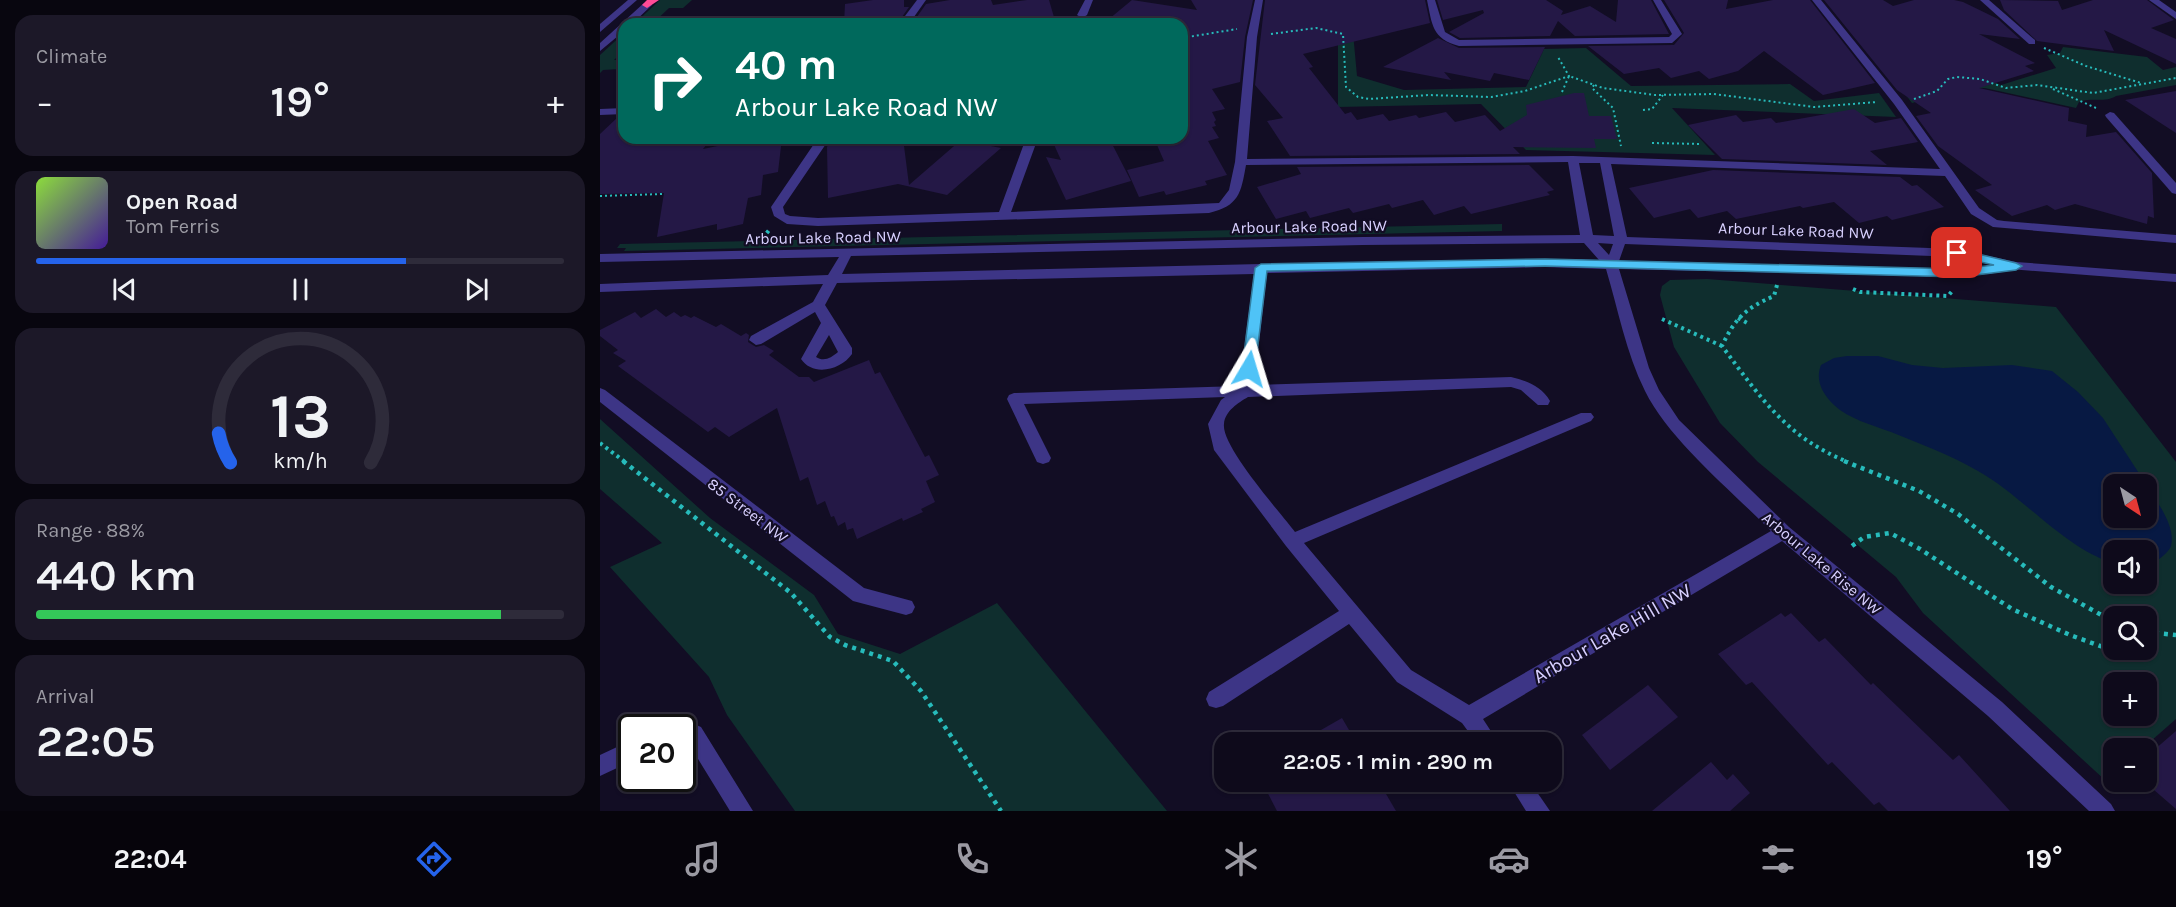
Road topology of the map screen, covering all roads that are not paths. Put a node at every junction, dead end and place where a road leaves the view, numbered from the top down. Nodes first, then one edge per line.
1 (921, 0) edge
2 (1089, 0) edge
3 (1259, 0) edge
4 (1431, 0) edge
5 (1657, 0) edge
6 (1816, 0) edge
7 (1983, 0) edge
8 (2153, 0) edge
9 (630, 3) edge
10 (650, 3) edge
11 (1082, 15) dead end
12 (2176, 16) edge
13 (633, 18) edge
14 (908, 18) edge
15 (600, 29) edge
16 (618, 31) edge
17 (2032, 42) road end
18 (600, 48) edge
19 (618, 111) edge
20 (600, 112) edge
21 (2110, 115) road end
22 (820, 144) edge
23 (1030, 144) edge
24 (1573, 159) junction
25 (1605, 161) junction
26 (1241, 162) junction
27 (1949, 173) junction
28 (2176, 190) edge
29 (1004, 215) junction
30 (1587, 238) junction
31 (1621, 239) junction
32 (2176, 239) edge
33 (847, 253) junction
34 (600, 258) edge
35 (1611, 265) junction
36 (2016, 266) junction
37 (1261, 268) junction
38 (832, 279) junction
39 (2175, 279) edge
40 (600, 288) edge
41 (818, 304) junction
42 (828, 323) junction
43 (756, 340) dead end
44 (1246, 390) junction
45 (600, 394) edge
46 (1543, 401) dead end
47 (1586, 417) dead end
48 (1043, 458) dead end
49 (1783, 532) junction
50 (1292, 541) junction
51 (906, 607) dead end
52 (1351, 613) junction
53 (1216, 699) dead end
54 (1469, 716) junction
55 (1481, 732) edge
56 (696, 737) edge
57 (618, 757) edge
58 (600, 766) edge
59 (1525, 792) edge
60 (742, 811) edge
61 (1539, 811) edge
62 (2104, 811) edge

1 - 14 street
2 - 11 street
3 - 26 street
4 - 5 street
6 - 27 street
7 - 17 street
8 - 12 street
9 - 15 street
10 - 13 street
16 - 18 street
19 - 20 street
21 - 28 street
22 - 29 street
23 - 29 street
24 - 25 street
24 - 26 street
24 - 30 street
25 - 27 street
25 - 31 street
26 - 29 street
27 - 32 street
30 - 31 street, Arbour Lake Road NW
30 - 33 street, Arbour Lake Road NW
30 - 35 street
31 - 35 street
31 - 36 street, Arbour Lake Road NW
33 - 34 street, Arbour Lake Road NW
33 - 38 street
35 - 36 street, Arbour Lake Road NW
35 - 37 street, Arbour Lake Road NW
35 - 49 street, Arbour Lake Rise NW
36 - 39 street, Arbour Lake Road NW
37 - 38 street, Arbour Lake Road NW
37 - 44 street
38 - 40 street, Arbour Lake Road NW
38 - 41 street
41 - 42 street
41 - 43 street
42 - 42 street
44 - 46 street
44 - 48 street
44 - 50 street
45 - 51 street, 85 Street NW
47 - 50 street
49 - 54 street, Arbour Lake Hill NW
49 - 62 street, Arbour Lake Rise NW
50 - 52 street
52 - 53 street
52 - 54 street
54 - 55 street
56 - 60 street
57 - 58 street
59 - 61 street

